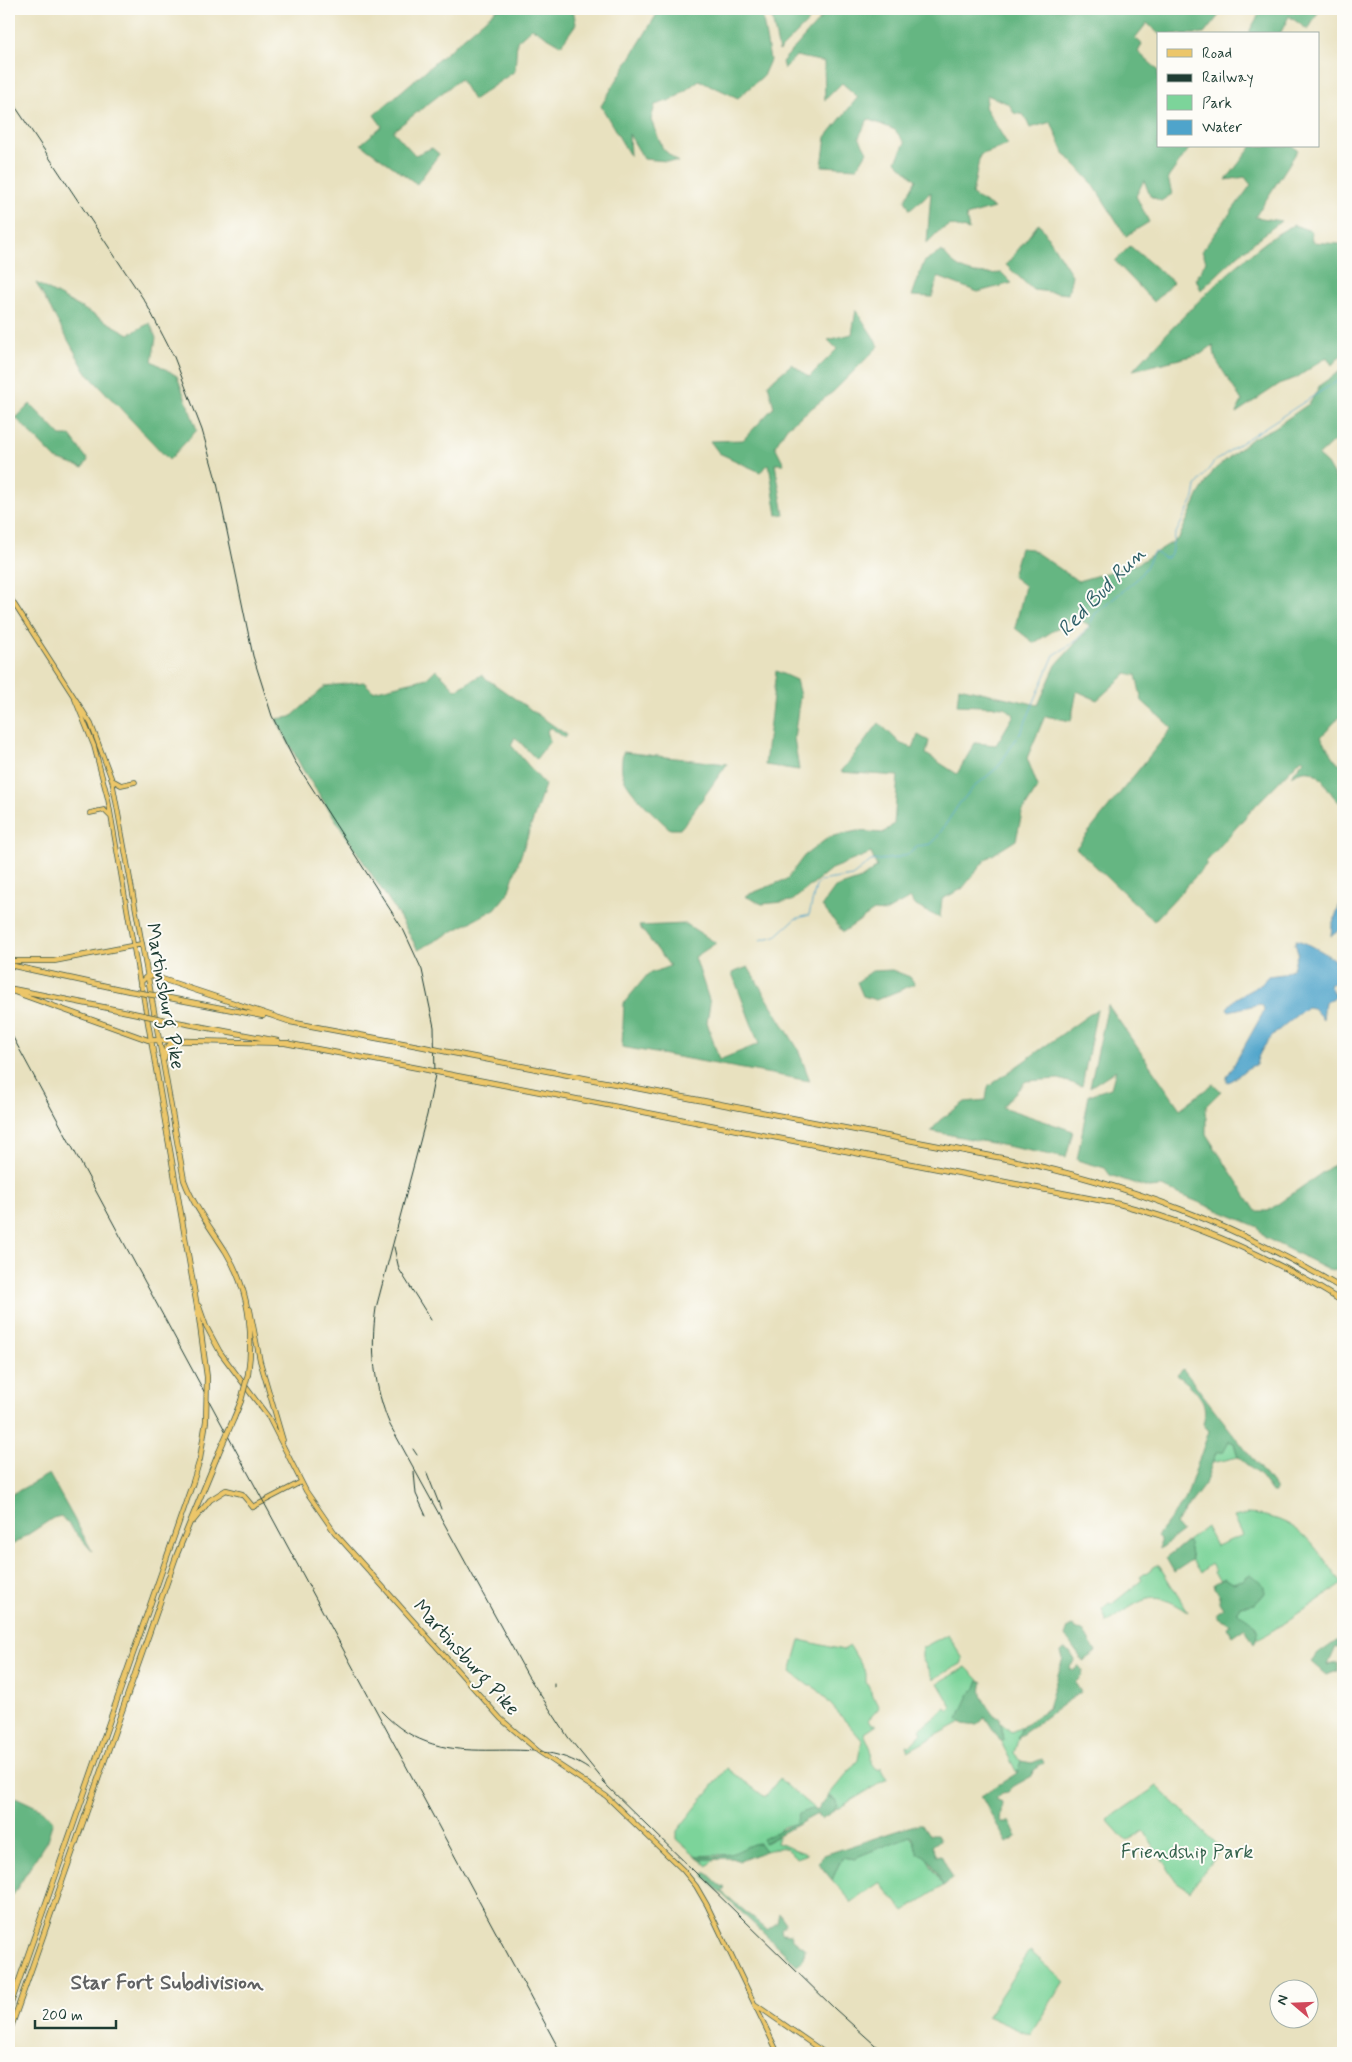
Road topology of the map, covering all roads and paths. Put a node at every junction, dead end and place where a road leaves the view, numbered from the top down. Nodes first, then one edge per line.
1 (9, 596) edge
2 (75, 700) junction
3 (112, 780) junction
4 (135, 782) dead end
5 (90, 813) dead end
6 (111, 818) junction
7 (142, 944) junction
8 (133, 946) junction
9 (9, 961) edge
10 (9, 965) edge
11 (145, 965) junction
12 (147, 977) junction
13 (166, 980) junction
14 (140, 986) junction
15 (9, 989) edge
16 (291, 1022) junction
17 (136, 1037) junction
18 (150, 1040) junction
19 (159, 1041) junction
20 (176, 1042) junction
21 (288, 1043) junction
22 (164, 1068) junction
23 (156, 1071) junction
24 (193, 1286) junction
25 (1343, 1289) edge
26 (244, 1292) junction
27 (1343, 1302) edge
28 (287, 1452) junction
29 (301, 1482) junction
30 (253, 1507) joint
31 (156, 1610) junction
32 (9, 2009) edge
33 (759, 2009) junction
34 (9, 2033) edge
35 (823, 2052) edge
36 (778, 2053) edge

1 - 2 main road, Martinsburg Pike
2 - 3 main road, Martinsburg Pike
2 - 6 main road, Martinsburg Pike
3 - 4 main road
3 - 7 main road, Martinsburg Pike
5 - 6 main road
6 - 8 main road, Martinsburg Pike
7 - 8 highway
7 - 11 highway, Martinsburg Pike
8 - 9 highway
8 - 14 main road, Martinsburg Pike
10 - 16 highway, bridge
11 - 12 highway, Martinsburg Pike
11 - 13 highway
12 - 13 highway
12 - 14 highway
12 - 19 highway, Martinsburg Pike
13 - 16 highway
14 - 18 highway, Martinsburg Pike
15 - 17 highway
15 - 21 highway, bridge
16 - 25 highway, bridge
17 - 18 highway
17 - 23 highway
18 - 19 highway
18 - 23 highway, Martinsburg Pike
19 - 20 highway
19 - 22 highway, Martinsburg Pike
20 - 21 highway
20 - 22 highway
21 - 27 highway, bridge
22 - 26 highway, Martinsburg Pike
23 - 24 highway, Martinsburg Pike
24 - 28 main road
24 - 32 highway, Martinsburg Pike, bridge
26 - 28 main road
26 - 31 highway, Martinsburg Pike, bridge
28 - 29 main road, Martinsburg Pike
29 - 30 main road
29 - 33 main road, Martinsburg Pike
30 - 31 highway
31 - 34 highway
33 - 35 main road
33 - 36 main road

